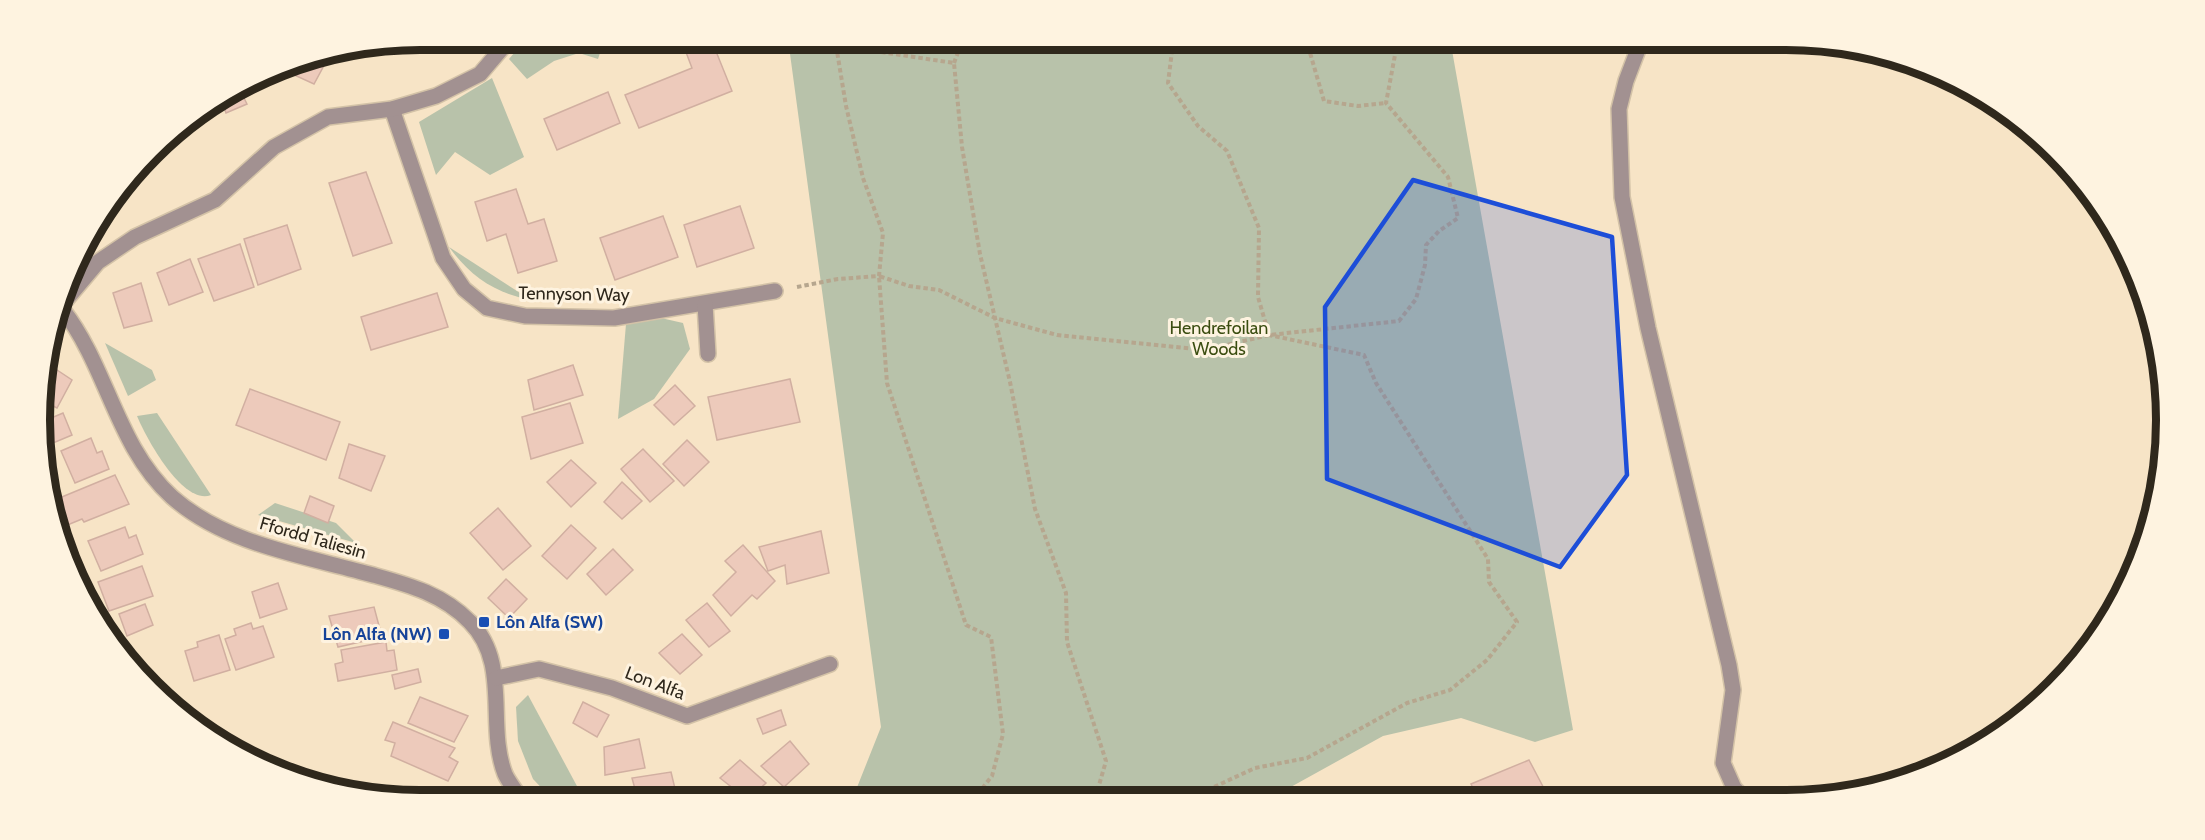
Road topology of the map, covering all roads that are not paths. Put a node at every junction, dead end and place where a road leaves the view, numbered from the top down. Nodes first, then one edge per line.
1 (501, 50) edge
2 (1639, 50) edge
3 (392, 109) junction
4 (776, 291) road end
5 (72, 292) edge
6 (705, 304) junction
7 (65, 313) edge
8 (708, 354) dead end
9 (830, 664) dead end
10 (496, 678) junction
11 (515, 790) edge
12 (1736, 790) edge

1 - 3 street
2 - 12 street
3 - 5 street
3 - 6 street, Tennyson Way
4 - 6 street, Tennyson Way
6 - 8 street
7 - 10 street, Ffordd Taliesin
9 - 10 street, Lon Alfa
10 - 11 street, Ffordd Taliesin

